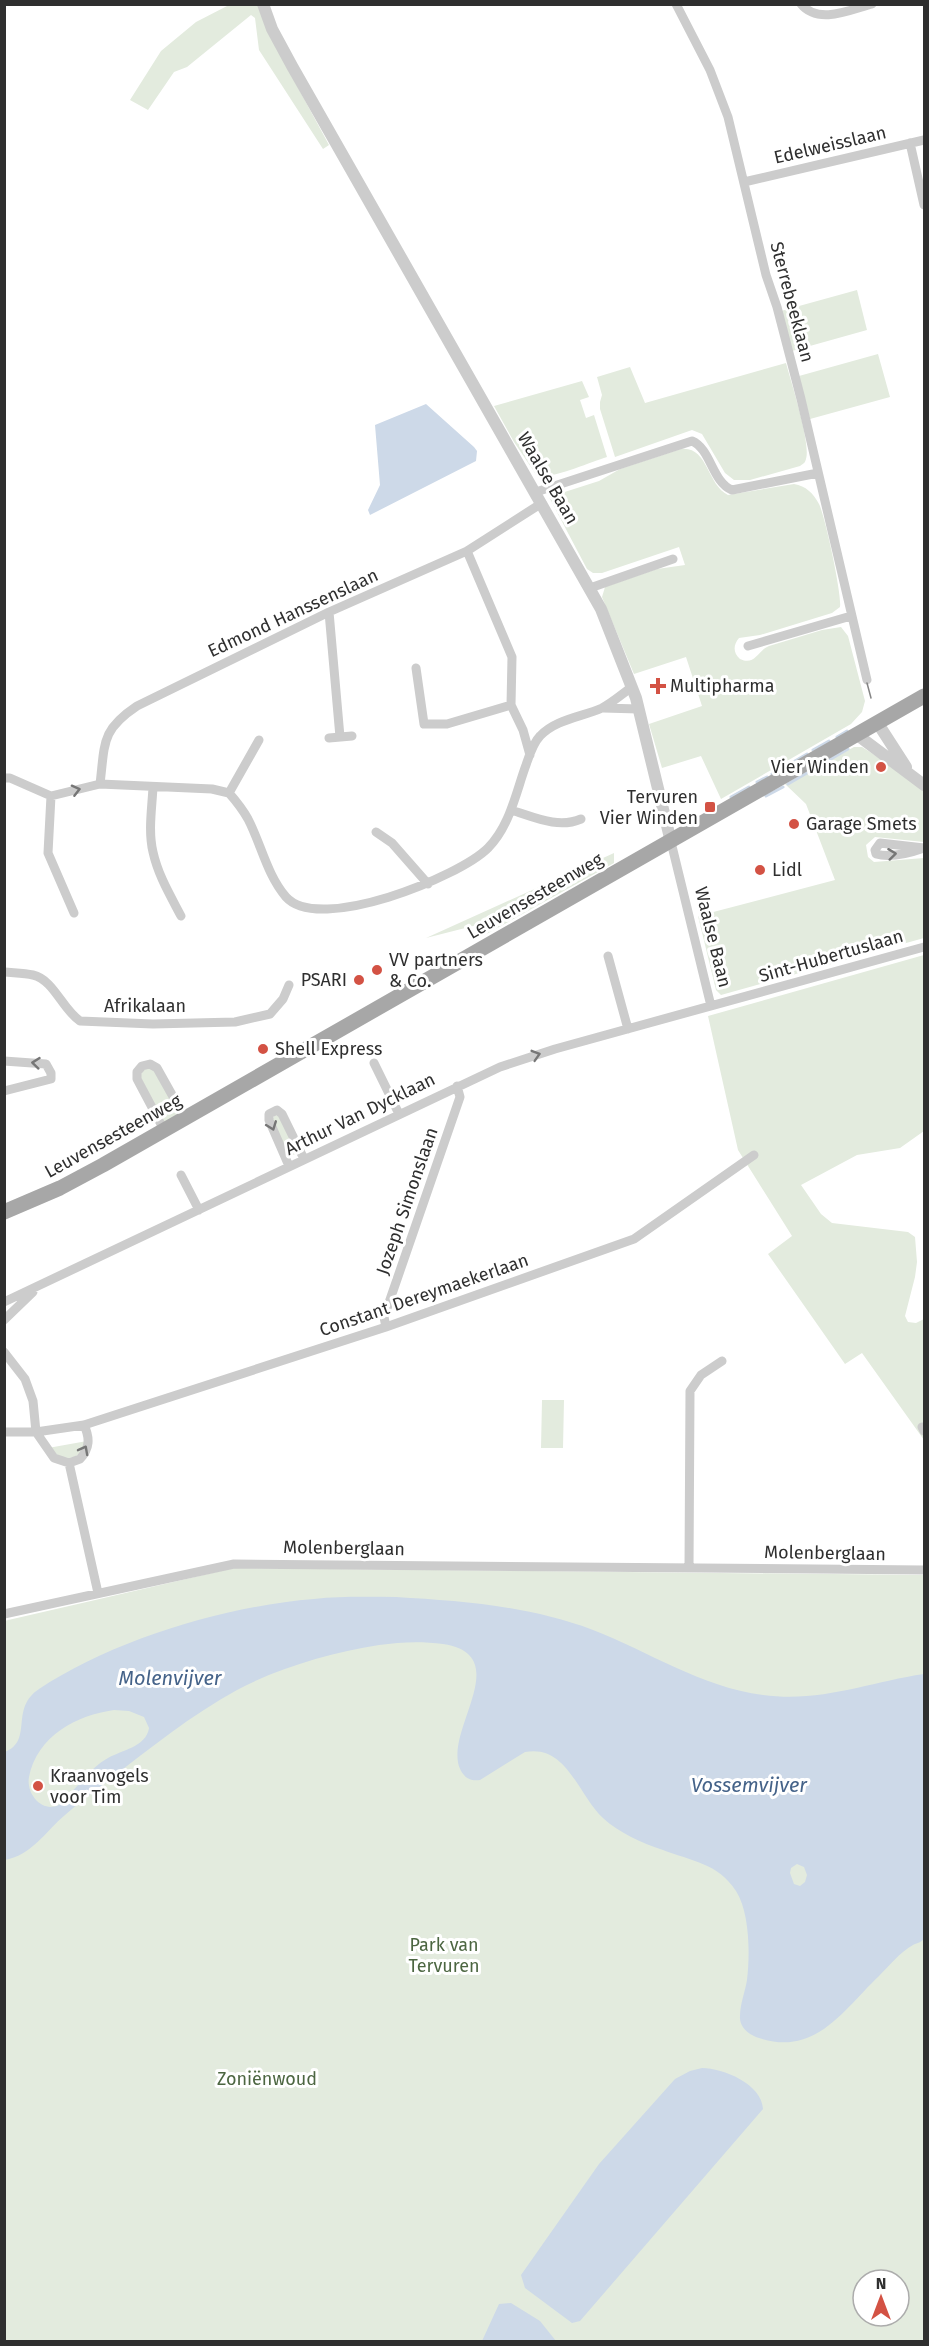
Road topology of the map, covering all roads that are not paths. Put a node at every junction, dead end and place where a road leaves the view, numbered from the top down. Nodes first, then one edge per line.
1 (263, 4) edge
2 (676, 4) edge
3 (801, 4) edge
4 (872, 4) edge
5 (924, 140) edge
6 (910, 143) junction
7 (744, 182) junction
8 (924, 205) edge
9 (818, 473) junction
10 (539, 498) junction
11 (467, 551) junction
12 (673, 559) dead end
13 (590, 588) junction
14 (329, 612) junction
15 (851, 616) junction
16 (748, 646) dead end
17 (416, 668) dead end
18 (867, 680) dead end
19 (632, 687) junction
20 (924, 696) edge
21 (511, 705) junction
22 (603, 708) junction
23 (639, 709) junction
24 (877, 722) junction
25 (523, 730) junction
26 (856, 734) junction
27 (352, 736) dead end
28 (540, 736) junction
29 (340, 737) junction
30 (329, 738) dead end
31 (259, 740) dead end
32 (530, 755) junction
33 (4, 777) edge
34 (921, 782) edge
35 (100, 784) junction
36 (153, 787) junction
37 (229, 793) junction
38 (51, 796) junction
39 (511, 810) junction
40 (581, 819) dead end
41 (376, 832) dead end
42 (670, 842) junction
43 (428, 884) junction
44 (74, 913) dead end
45 (181, 916) dead end
46 (924, 947) edge
47 (608, 956) dead end
48 (4, 972) edge
49 (289, 985) dead end
50 (711, 1006) junction
51 (628, 1029) junction
52 (4, 1060) edge
53 (374, 1063) dead end
54 (457, 1086) junction
55 (4, 1091) edge
56 (399, 1114) junction
57 (185, 1118) junction
58 (164, 1130) junction
59 (754, 1155) dead end
60 (304, 1159) junction
61 (289, 1166) junction
62 (181, 1175) dead end
63 (199, 1210) junction
64 (4, 1212) edge
65 (38, 1287) junction
66 (4, 1302) edge
67 (4, 1320) edge
68 (386, 1327) junction
69 (4, 1352) edge
70 (722, 1361) dead end
71 (84, 1425) junction
72 (4, 1432) edge
73 (36, 1432) junction
74 (69, 1463) junction
75 (689, 1568) junction
76 (924, 1570) edge
77 (98, 1593) junction
78 (4, 1614) edge

1 - 10 street, Waalse Baan
2 - 7 street, Sterrebeeklaan
3 - 4 street
5 - 6 street, Edelweisslaan
6 - 7 street, Edelweisslaan
6 - 8 street
7 - 9 street, Sterrebeeklaan
9 - 10 street, Edmond Hanssenslaan
9 - 15 street, Sterrebeeklaan
10 - 11 street, Edmond Hanssenslaan
10 - 13 street, Waalse Baan
11 - 14 street, Edmond Hanssenslaan
11 - 21 street
12 - 13 street
13 - 19 street, Waalse Baan
14 - 29 street
14 - 35 street, Edmond Hanssenslaan
15 - 16 street
15 - 18 street, Sterrebeeklaan
17 - 21 street
19 - 22 street
19 - 23 street, Waalse Baan
20 - 24 main road, Leuvensesteenweg
21 - 25 street
22 - 23 street
22 - 28 street
23 - 42 street, Waalse Baan
24 - 26 main road, Leuvensesteenweg
34 -> 24 street
25 - 28 street
25 - 32 street
26 -> 34 street
26 - 42 main road, Leuvensesteenweg
27 - 29 street
28 - 32 street
29 - 30 street
31 - 37 street
32 - 39 street
33 - 38 street
35 - 36 street
38 -> 35 street
36 - 37 street
36 - 45 street
37 - 43 street
38 - 44 street
39 - 40 street
39 - 43 street
41 - 43 street
42 - 50 street, Waalse Baan
42 - 57 main road, Leuvensesteenweg
46 - 50 street, Sint-Hubertuslaan
47 - 51 street
48 - 49 street, Afrikalaan
50 - 51 street, Arthur Van Dycklaan
54 -> 51 street, Arthur Van Dycklaan
55 -> 52 street
53 - 56 street
54 - 56 street, Arthur Van Dycklaan
54 - 68 street, Jozeph Simonslaan
56 - 60 street, Arthur Van Dycklaan
57 - 58 main road, Leuvensesteenweg
57 - 58 street
58 - 64 main road, Leuvensesteenweg
59 - 68 street, Constant Dereymaekerlaan
60 - 61 street, Arthur Van Dycklaan
60 -> 61 street
61 - 63 street, Arthur Van Dycklaan
62 - 63 street
63 - 65 street, Arthur Van Dycklaan
65 - 66 street, Arthur Van Dycklaan
65 - 67 street, Arthur Van Dycklaan
68 - 71 street, Constant Dereymaekerlaan
69 - 73 street
70 - 75 street
71 - 73 street, Constant Dereymaekerlaan
74 -> 71 street
72 - 73 street, Constant Dereymaekerlaan
73 - 74 street
74 - 77 street
75 - 76 street, Molenberglaan
75 - 77 street, Molenberglaan
77 - 78 street, Molenberglaan

